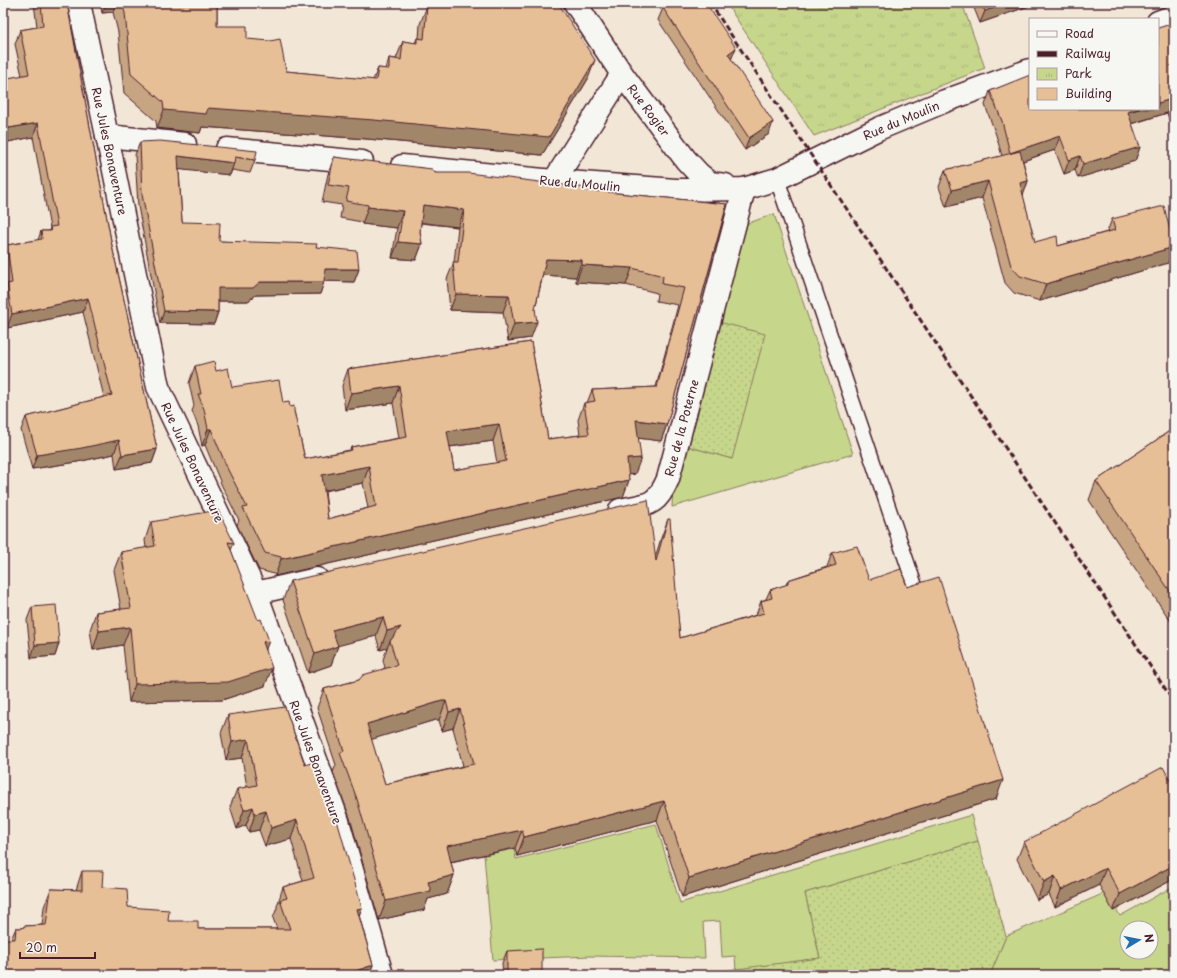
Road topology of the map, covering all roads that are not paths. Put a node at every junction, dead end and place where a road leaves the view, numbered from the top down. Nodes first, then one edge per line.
1 (79, 3) edge
2 (575, 3) edge
3 (1174, 16) edge
4 (1159, 22) edge
5 (1029, 70) edge
6 (622, 74) junction
7 (107, 136) junction
8 (777, 179) junction
9 (554, 181) junction
10 (744, 189) junction
11 (601, 514) edge
12 (339, 574) edge
13 (916, 586) edge
14 (256, 593) junction
15 (382, 975) edge

1 - 7 street, Rue Jules Bonaventure
2 - 6 street, Rue Rogier
3 - 4 street
5 - 8 street, Rue du Moulin
6 - 9 street
6 - 10 street, Rue Rogier
7 - 9 street, Rue du Moulin
7 - 14 street, Rue Jules Bonaventure
8 - 10 street, Rue du Moulin
8 - 13 lane
9 - 10 street, Rue du Moulin
10 - 11 street, Rue de la Poterne
12 - 14 street
14 - 15 street, Rue Jules Bonaventure

